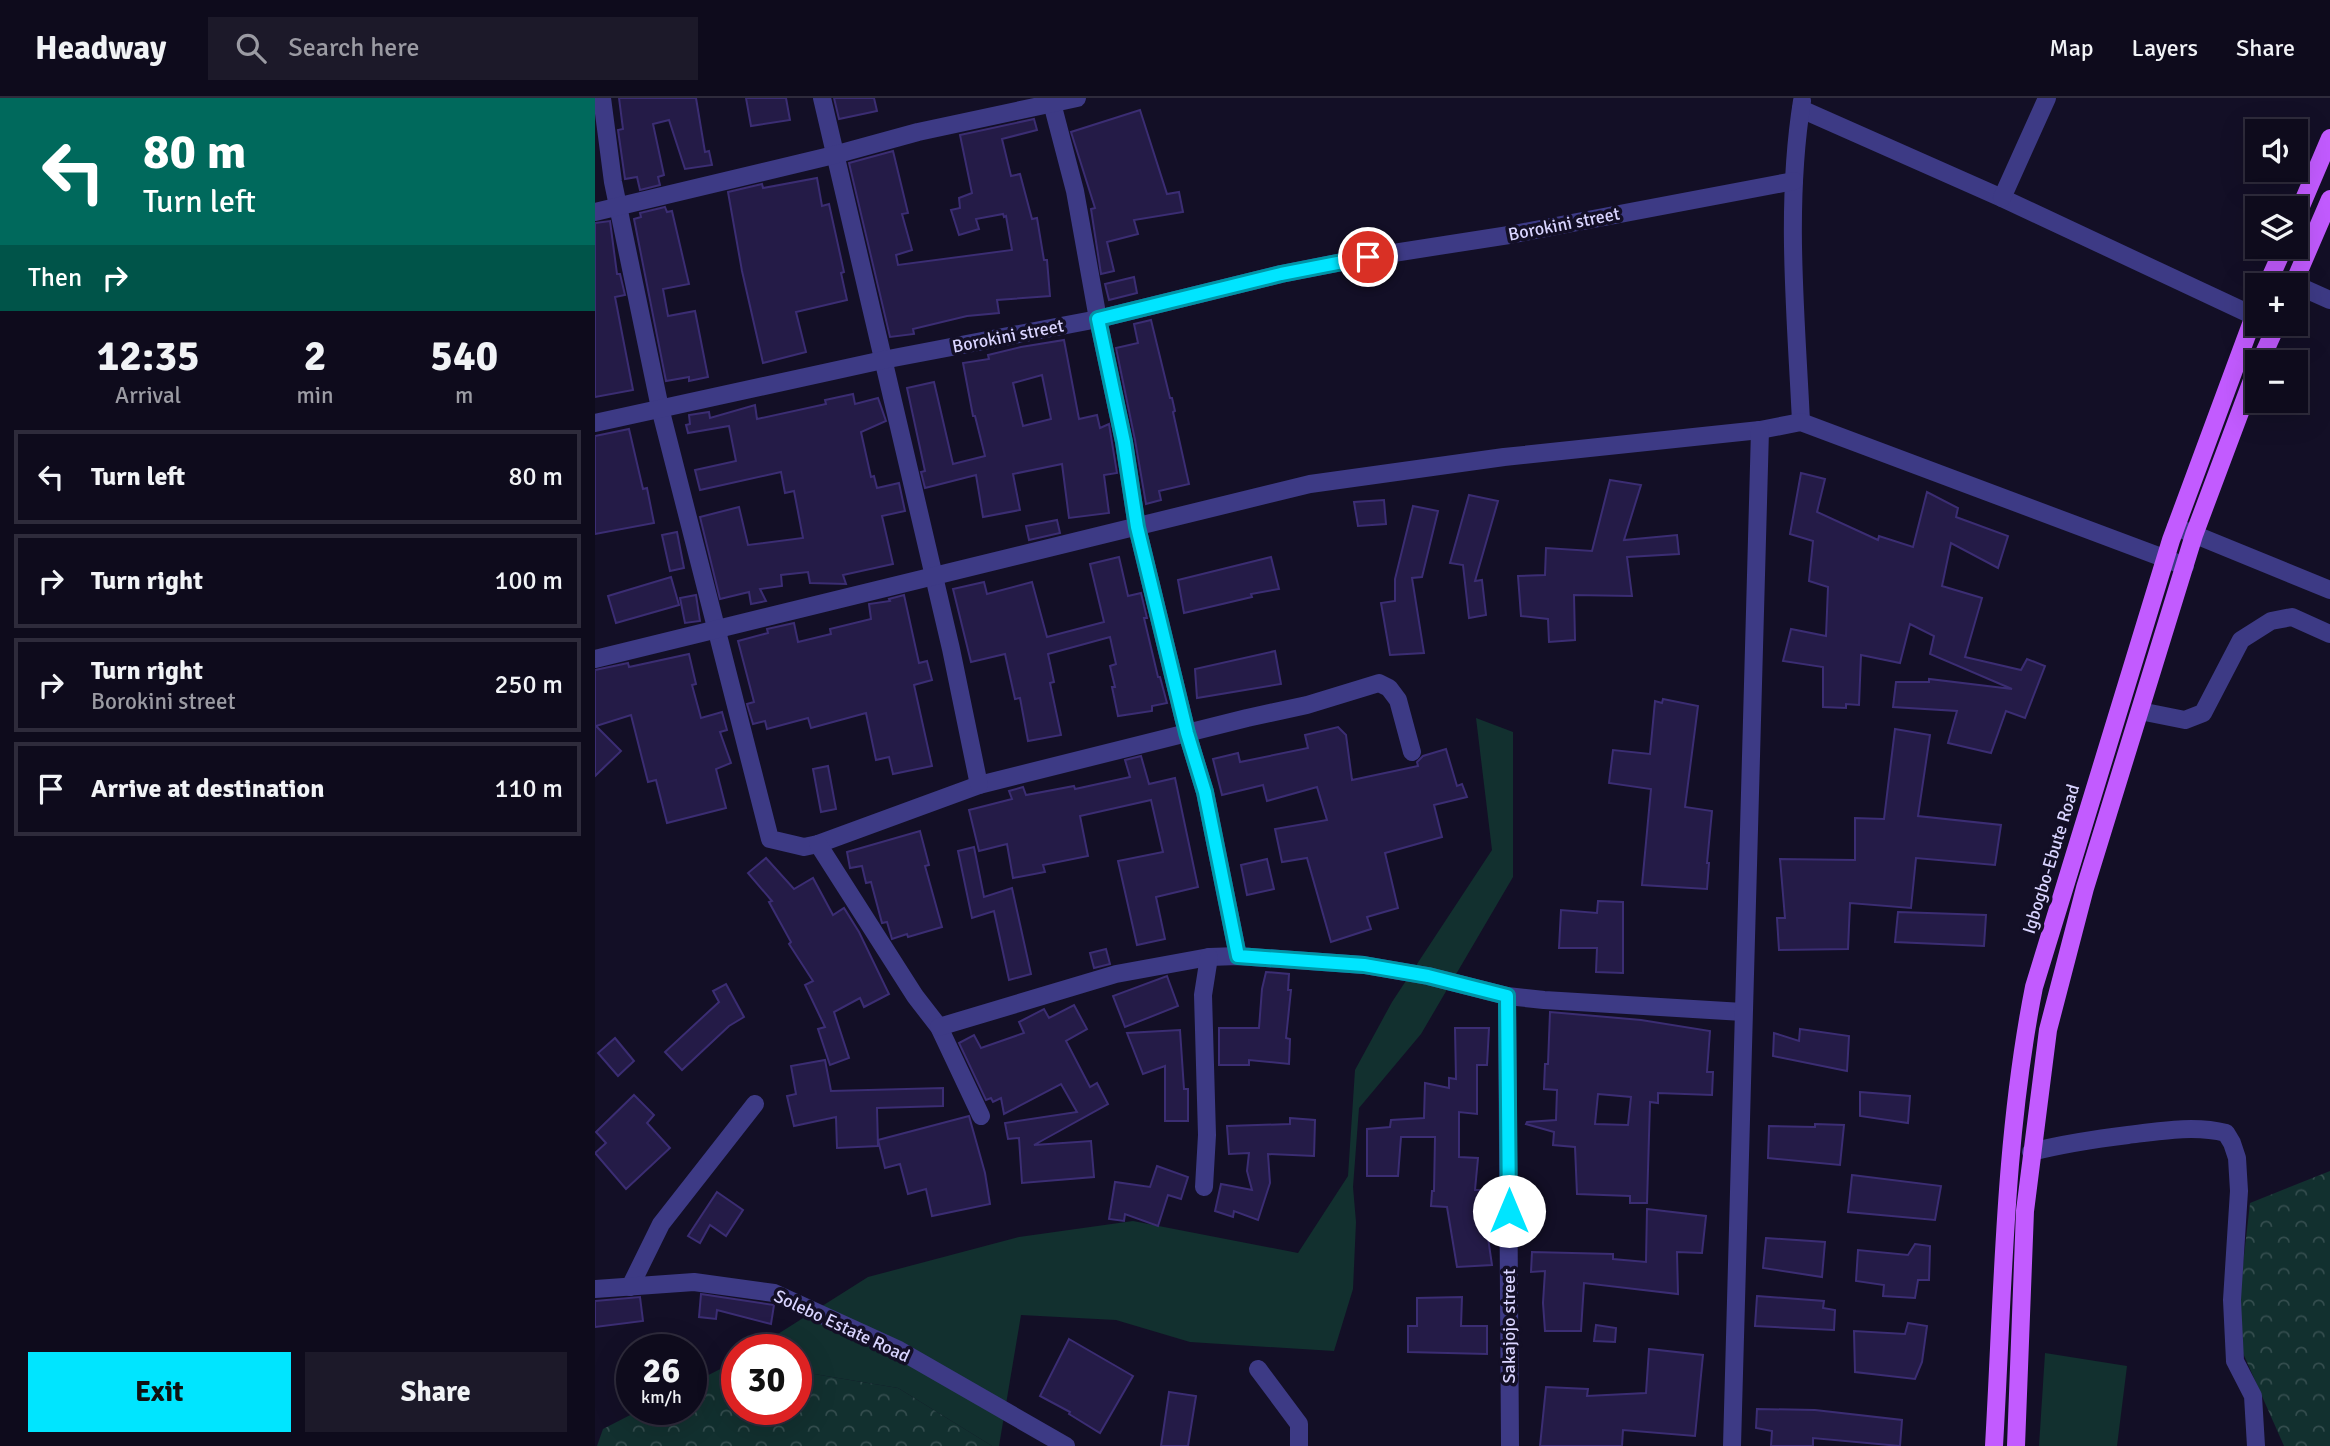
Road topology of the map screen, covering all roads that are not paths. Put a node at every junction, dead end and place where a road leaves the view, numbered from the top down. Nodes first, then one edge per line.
1 (602, 98) edge
2 (822, 98) edge
3 (1077, 98) edge
4 (2047, 98) edge
5 (1052, 103) junction
6 (1802, 104) edge
7 (2330, 138) edge
8 (834, 155) junction
9 (1794, 181) junction
10 (2305, 196) edge
11 (2003, 198) junction
12 (2330, 199) edge
13 (618, 206) junction
14 (595, 212) edge
15 (2298, 273) edge
16 (2308, 290) edge
17 (2330, 300) edge
18 (2245, 307) edge
19 (1098, 319) junction
20 (2247, 336) edge
21 (883, 360) junction
22 (2245, 399) edge
23 (660, 408) junction
24 (1801, 422) junction
25 (595, 424) edge
26 (1760, 430) junction
27 (1137, 527) junction
28 (2176, 527) junction
29 (2194, 535) junction
30 (2166, 558) junction
31 (2185, 566) junction
32 (934, 578) junction
33 (2330, 590) edge
34 (715, 629) junction
35 (2330, 634) edge
36 (595, 660) edge
37 (2140, 711) junction
38 (1187, 733) junction
39 (1412, 752) dead end
40 (979, 785) junction
41 (818, 844) junction
42 (1238, 956) junction
43 (1209, 957) junction
44 (1507, 996) junction
45 (1743, 1012) junction
46 (939, 1027) junction
47 (755, 1104) dead end
48 (981, 1116) dead end
49 (2031, 1152) junction
50 (1204, 1187) dead end
51 (629, 1287) junction
52 (595, 1289) edge
53 (1258, 1369) dead end
54 (1066, 1446) edge
55 (1299, 1446) edge
56 (1510, 1446) edge
57 (1732, 1446) edge
58 (1994, 1446) edge
59 (2016, 1446) edge
60 (2256, 1446) edge

1 - 13 street
2 - 8 street
3 - 5 street
4 - 11 street
5 - 8 street
5 - 19 street
6 - 9 street
6 - 11 street
7 - 10 main road
8 - 13 street
8 - 21 street
9 - 19 street, Borokini street
9 - 24 street
11 - 18 street
12 - 15 main road
13 - 14 street
13 - 23 street
16 - 17 street
19 - 21 street, Borokini street
19 - 27 street
20 - 28 main road, Igbogbo-Ebute Road
21 - 23 street, Borokini street
21 - 32 street
22 - 29 main road
23 - 25 street, Borokini street
23 - 34 street
24 - 26 street
24 - 30 street
26 - 27 street
26 - 45 street
27 - 32 street
27 - 38 street
28 - 29 street
28 - 30 main road, Igbogbo-Ebute Road
29 - 31 main road
29 - 33 street
30 - 31 street
30 - 58 main road, Igbogbo-Ebute Road
31 - 37 main road
32 - 34 street
32 - 40 street
34 - 36 street
34 - 41 street
35 - 37 street
37 - 49 main road
38 - 39 street
38 - 40 street
38 - 42 street
40 - 41 street
41 - 46 street
42 - 43 street
42 - 44 street
43 - 46 street
43 - 50 street
44 - 45 street
44 - 56 street, Sakajojo street
45 - 57 street
46 - 48 street
47 - 51 street
49 - 59 main road
49 - 60 street
51 - 52 street, Solebo Estate Road
51 - 54 street, Solebo Estate Road
53 - 55 street

